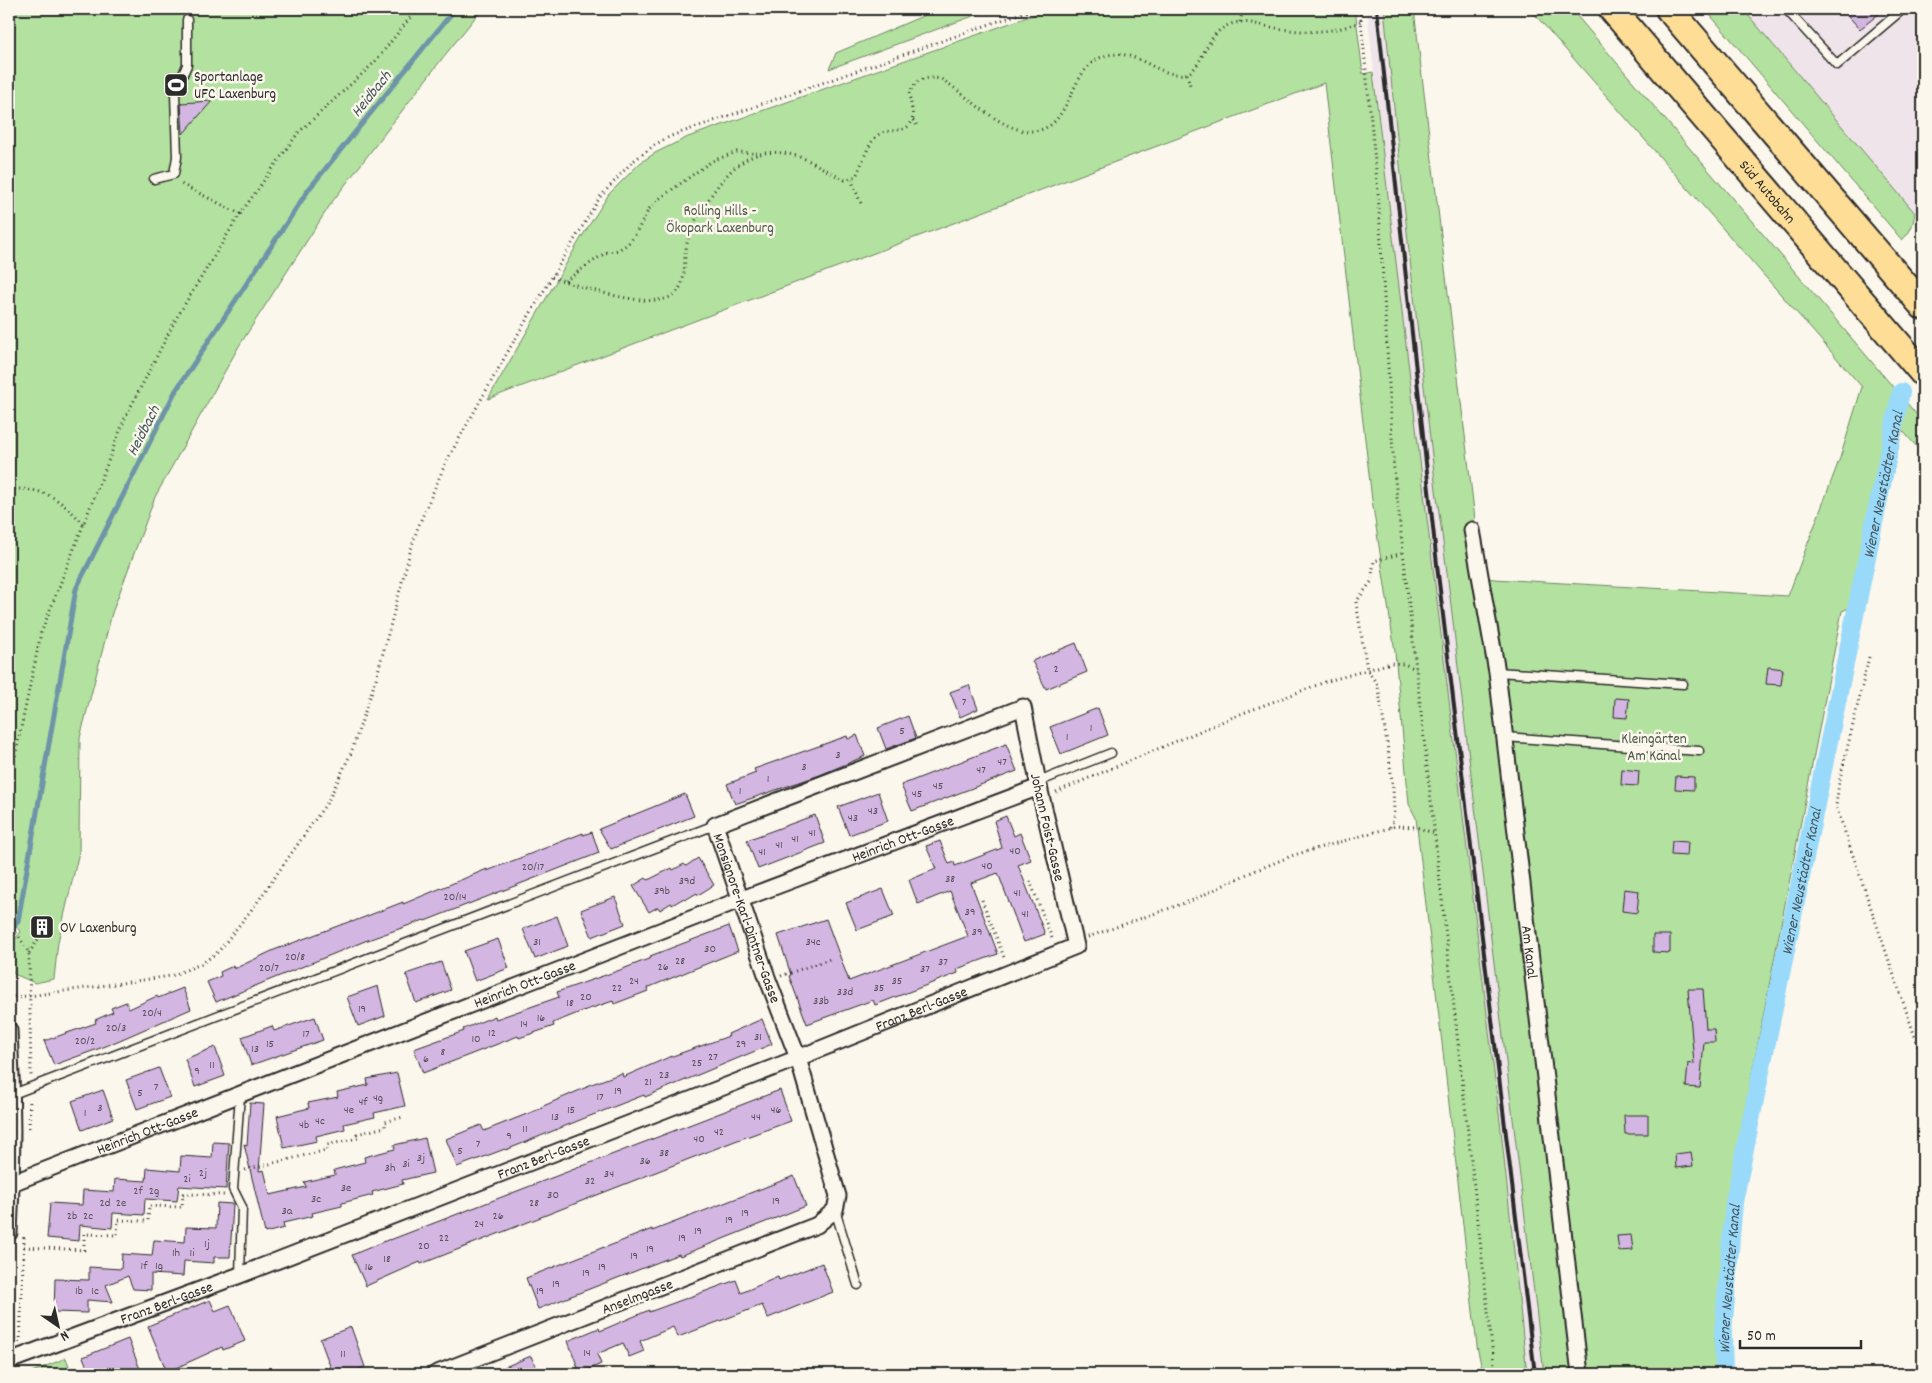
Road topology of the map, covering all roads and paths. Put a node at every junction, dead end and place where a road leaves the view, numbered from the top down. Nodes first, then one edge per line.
1 (417, 9) edge
2 (1033, 9) edge
3 (1243, 9) edge
4 (1360, 9) edge
5 (1612, 9) edge
6 (1669, 9) edge
7 (1786, 9) edge
8 (1903, 9) edge
9 (187, 20) dead end
10 (1361, 21) junction
11 (1240, 22) junction
12 (1187, 74) junction
13 (1190, 86) dead end
14 (913, 120) junction
15 (918, 127) dead end
16 (760, 153) junction
17 (174, 174) junction
18 (154, 179) dead end
19 (851, 179) junction
20 (862, 206) dead end
21 (240, 214) junction
22 (552, 277) junction
23 (564, 281) junction
24 (1923, 306) edge
25 (1923, 373) edge
26 (9, 489) edge
27 (84, 524) junction
28 (1472, 530) dead end
29 (1403, 553) junction
30 (1869, 657) dead end
31 (1367, 669) junction
32 (1416, 669) junction
33 (1497, 672) junction
34 (1682, 684) dead end
35 (1023, 707) joint
36 (1505, 737) junction
37 (1699, 751) dead end
38 (1111, 754) dead end
39 (9, 785) edge
40 (1039, 789) junction
41 (715, 825) junction
42 (1390, 828) junction
43 (1434, 834) junction
44 (1030, 881) dead end
45 (742, 899) junction
46 (982, 900) dead end
47 (9, 926) edge
48 (39, 938) dead end
49 (1076, 946) junction
50 (30, 953) junction
51 (1055, 954) junction
52 (833, 958) dead end
53 (1010, 972) junction
54 (768, 980) junction
55 (30, 996) junction
56 (9, 997) edge
57 (9, 1030) edge
58 (798, 1058) junction
59 (1923, 1060) edge
60 (13, 1094) junction
61 (240, 1096) junction
62 (403, 1117) dead end
63 (234, 1172) junction
64 (12, 1183) junction
65 (236, 1195) junction
66 (835, 1210) junction
67 (9, 1233) edge
68 (24, 1248) dead end
69 (240, 1274) junction
70 (858, 1285) dead end
71 (9, 1361) edge
72 (435, 1374) edge
73 (1495, 1374) edge
74 (1580, 1374) edge

1 - 21 path
2 - 22 path
3 - 11 path
4 - 10 path
5 - 25 highway, Süd Autobahn
6 - 24 highway
7 - 8 lane
9 - 17 lane
10 - 11 path
10 - 29 path
11 - 12 path
12 - 13 path
12 - 14 path
14 - 15 path
14 - 19 path
16 - 19 path
16 - 23 path
16 - 23 path
17 - 18 lane
17 - 21 path
19 - 20 path
21 - 27 path
22 - 23 path
22 - 55 path
26 - 27 path
27 - 39 path
28 - 33 street, Am Kanal
29 - 31 path
29 - 32 path
30 - 59 path
31 - 32 path
31 - 40 path
31 - 42 path
32 - 43 path
33 - 34 lane
33 - 36 street, Am Kanal
35 - 40 street, Johann Foist-Gasse
35 - 41 street, Monsignore-Karl-Dintner-Gasse
36 - 37 lane
36 - 74 street, Am Kanal
38 - 40 lane
40 - 45 street, Heinrich Ott-Gasse
40 - 49 street, Johann Foist-Gasse
41 - 45 street, Monsignore-Karl-Dintner-Gasse
41 - 60 lane
42 - 43 path
42 - 49 path
43 - 73 path
44 - 51 path
45 - 54 street, Monsignore-Karl-Dintner-Gasse
45 - 61 street, Heinrich Ott-Gasse
46 - 53 path
47 - 50 path
48 - 50 path
49 - 51 street, Franz Berl-Gasse
50 - 55 path
51 - 53 street, Franz Berl-Gasse
52 - 54 path
53 - 58 street, Franz Berl-Gasse
54 - 58 street, Monsignore-Karl-Dintner-Gasse
55 - 56 path
57 - 60 street
58 - 66 street, Monsignore-Karl-Dintner-Gasse
58 - 69 street, Franz Berl-Gasse
60 - 64 street
61 - 63 lane
61 - 64 street, Heinrich Ott-Gasse
62 - 63 path
63 - 65 lane
64 - 67 street
65 - 68 path
65 - 69 lane
66 - 70 lane
66 - 72 street, Anselmgasse
69 - 71 street, Franz Berl-Gasse

